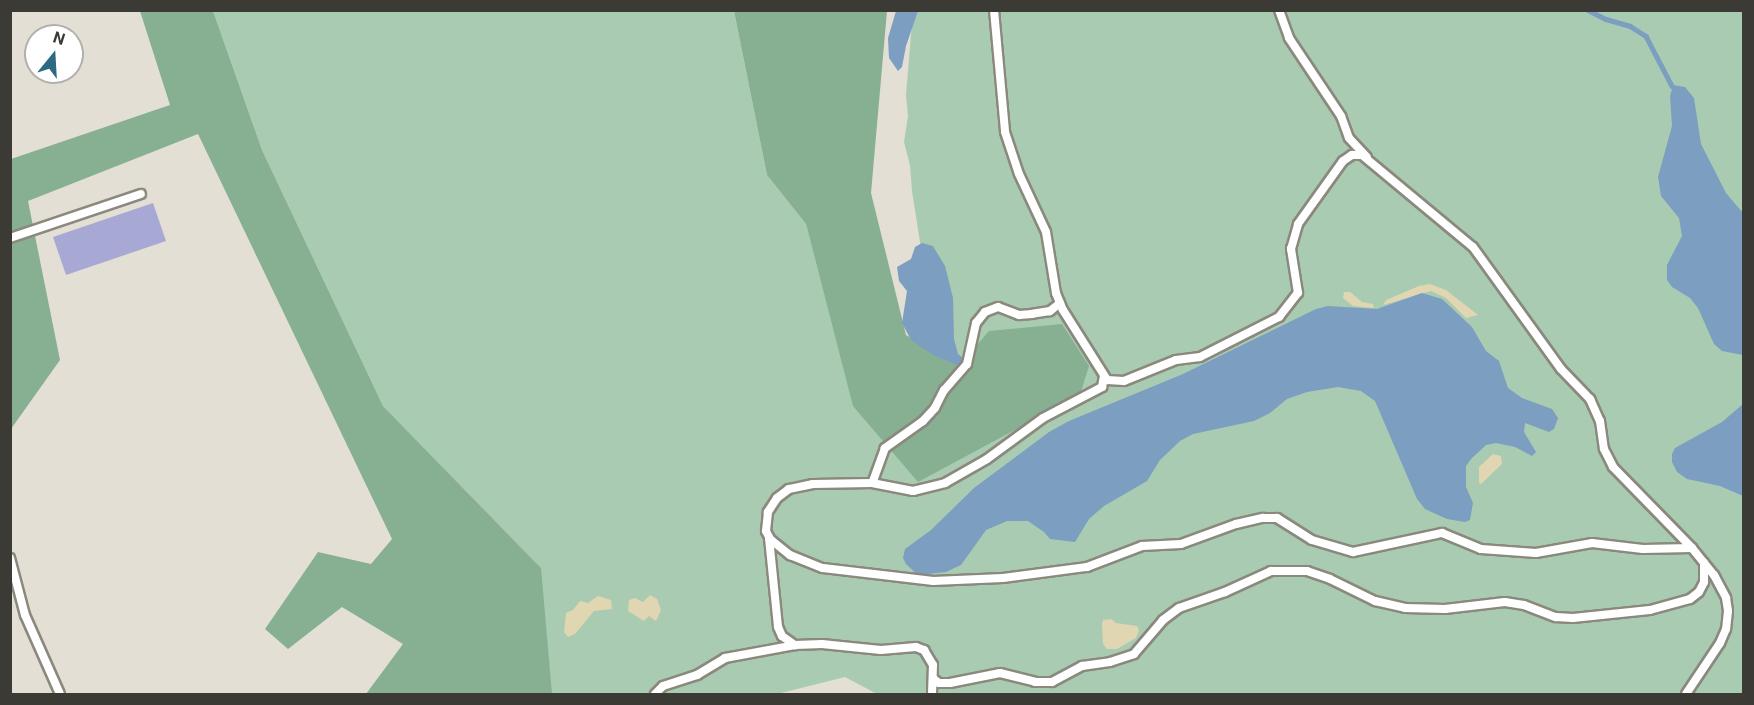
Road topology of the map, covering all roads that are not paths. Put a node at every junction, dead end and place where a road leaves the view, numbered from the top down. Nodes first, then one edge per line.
1 (994, 10) edge
2 (1279, 10) edge
3 (1349, 138) junction
4 (1345, 160) junction
5 (1373, 163) junction
6 (141, 194) dead end
7 (10, 238) edge
8 (1060, 303) junction
9 (1104, 376) junction
10 (1116, 382) junction
11 (1102, 387) junction
12 (872, 483) junction
13 (769, 538) junction
14 (1692, 548) junction
15 (10, 558) edge
16 (1704, 561) junction
17 (795, 645) junction
18 (934, 679) junction
19 (60, 694) edge
20 (655, 694) edge
21 (932, 694) edge
22 (1686, 694) edge

1 - 8 lane
2 - 3 lane
3 - 4 lane
3 - 5 lane
4 - 5 lane
4 - 10 lane
5 - 14 lane
6 - 7 lane
8 - 9 lane
8 - 12 lane
9 - 10 lane
9 - 11 lane
10 - 11 lane
11 - 12 lane
12 - 13 lane
13 - 14 lane
13 - 17 lane
14 - 16 lane
15 - 19 lane
16 - 18 lane
16 - 22 lane
17 - 18 lane
17 - 20 lane
18 - 21 lane

